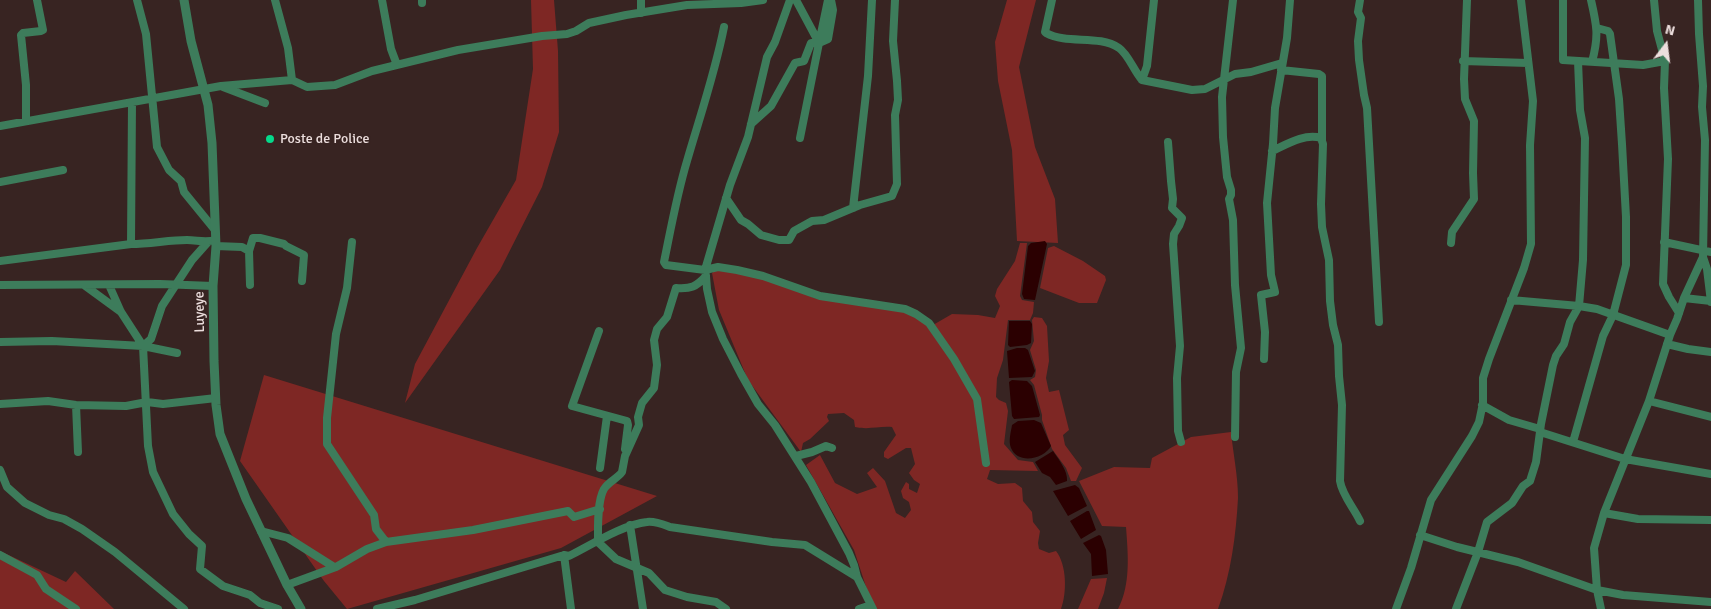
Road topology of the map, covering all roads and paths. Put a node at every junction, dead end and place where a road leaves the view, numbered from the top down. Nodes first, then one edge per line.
1 (38, 0) edge
2 (137, 0) edge
3 (184, 0) edge
4 (275, 0) edge
5 (382, 0) edge
6 (641, 0) edge
7 (763, 0) edge
8 (790, 0) edge
9 (796, 0) edge
10 (829, 0) edge
11 (872, 0) edge
12 (895, 0) edge
13 (1052, 0) edge
14 (1154, 0) edge
15 (1233, 0) edge
16 (1290, 0) edge
17 (1360, 0) edge
18 (1467, 0) edge
19 (1521, 0) edge
20 (1563, 0) edge
21 (1591, 0) edge
22 (1654, 0) edge
23 (1698, 0) edge
24 (741, 2) edge
25 (687, 3) edge
26 (641, 13) junction
27 (724, 27) dead end
28 (1597, 28) junction
29 (819, 43) junction
30 (1464, 61) junction
31 (1578, 61) junction
32 (1666, 61) junction
33 (1592, 62) junction
34 (1528, 63) junction
35 (1614, 64) junction
36 (397, 65) junction
37 (1282, 66) junction
38 (292, 80) junction
39 (1142, 80) junction
40 (1223, 80) junction
41 (222, 86) junction
42 (1707, 86) edge
43 (204, 90) junction
44 (151, 99) junction
45 (132, 103) junction
46 (265, 103) dead end
47 (26, 121) junction
48 (752, 124) junction
49 (0, 126) edge
50 (800, 138) dead end
51 (1322, 141) junction
52 (1168, 142) dead end
53 (1272, 151) junction
54 (63, 170) dead end
55 (0, 182) edge
56 (726, 198) junction
57 (853, 208) junction
58 (215, 230) junction
59 (352, 242) dead end
60 (1664, 242) junction
61 (213, 243) junction
62 (1451, 243) dead end
63 (131, 244) junction
64 (249, 251) junction
65 (1706, 253) edge
66 (0, 261) edge
67 (706, 273) junction
68 (302, 281) dead end
69 (84, 284) junction
70 (0, 285) edge
71 (110, 285) junction
72 (250, 285) dead end
73 (176, 286) junction
74 (213, 286) junction
75 (1684, 298) junction
76 (1511, 300) junction
77 (1711, 301) edge
78 (1579, 306) junction
79 (121, 312) junction
80 (1679, 313) junction
81 (1614, 315) junction
82 (1378, 322) dead end
83 (599, 330) dead end
84 (1670, 335) junction
85 (0, 342) edge
86 (1667, 344) junction
87 (143, 346) junction
88 (1711, 352) edge
89 (177, 353) dead end
90 (1264, 360) dead end
91 (216, 398) junction
92 (147, 402) junction
93 (1649, 402) junction
94 (0, 404) edge
95 (76, 405) junction
96 (1482, 405) junction
97 (607, 416) junction
98 (1711, 417) edge
99 (1540, 430) junction
100 (1235, 437) dead end
101 (1180, 442) dead end
102 (1573, 442) junction
103 (832, 448) dead end
104 (78, 452) dead end
105 (625, 456) junction
106 (796, 456) junction
107 (1625, 458) junction
108 (986, 463) dead end
109 (600, 468) dead end
110 (0, 470) edge
111 (1711, 474) edge
112 (600, 509) junction
113 (1604, 513) junction
114 (1711, 520) edge
115 (1360, 521) dead end
116 (630, 525) junction
117 (261, 531) junction
118 (1420, 534) junction
119 (386, 542) junction
120 (598, 542) junction
121 (1478, 552) junction
122 (0, 555) edge
123 (564, 555) junction
124 (334, 567) junction
125 (636, 568) junction
126 (857, 576) junction
127 (287, 585) junction
128 (1597, 590) junction
129 (1711, 602) edge
130 (394, 607) edge
131 (872, 607) edge
132 (76, 609) edge
133 (184, 609) edge
134 (278, 609) edge
135 (301, 609) edge
136 (377, 609) edge
137 (571, 609) edge
138 (643, 609) edge
139 (726, 609) edge
140 (859, 609) edge
141 (1396, 609) edge
142 (1456, 609) edge
143 (1601, 609) edge

1 - 47 street
2 - 44 street
3 - 43 street, Luyeye
4 - 38 street
5 - 36 street
6 - 26 street
7 - 24 street
8 - 48 street
9 - 29 street
10 - 29 street
11 - 57 street
12 - 57 street
13 - 39 street
14 - 39 street
15 - 40 street
16 - 37 street
17 - 82 street
18 - 30 street
19 - 34 street
20 - 31 street
21 - 28 street
22 - 32 street
23 - 42 street
24 - 25 street
25 - 26 street
26 - 36 street
27 - 67 street
28 - 33 street
28 - 35 street
29 - 48 street
29 - 50 street
30 - 34 street
30 - 62 street
31 - 33 street
31 - 78 street
32 - 35 street
32 - 60 street
33 - 35 street
34 - 76 street
35 - 81 street
36 - 38 street
37 - 40 street
37 - 51 street
37 - 53 street
38 - 41 street
39 - 40 street
40 - 100 street
41 - 43 street
41 - 46 street
42 - 65 street
43 - 44 street
43 - 58 street, Luyeye
44 - 45 street
44 - 58 street
45 - 47 street
45 - 63 street
47 - 49 street
48 - 56 street
51 - 53 street
51 - 115 street
52 - 101 street
53 - 90 street
54 - 55 street
56 - 57 street
56 - 67 street
58 - 61 street, Luyeye
59 - 119 street
60 - 65 street
60 - 80 street
61 - 63 street
61 - 64 street
61 - 73 street
61 - 74 street, Luyeye
63 - 66 street
64 - 68 street
64 - 72 street
65 - 75 street
65 - 77 street
67 - 105 street
67 - 106 street
67 - 108 street
69 - 70 street
69 - 71 street
69 - 79 street
71 - 73 street
71 - 79 street
73 - 74 street
73 - 87 street
74 - 91 street, Luyeye
75 - 77 street
75 - 80 street
76 - 78 street
76 - 96 street
78 - 81 street
78 - 99 street
79 - 87 street
80 - 84 street
81 - 84 street
81 - 102 street
83 - 97 street
84 - 86 street
85 - 87 street
86 - 88 street
86 - 93 street
87 - 89 street
87 - 92 street
91 - 92 street
91 - 117 street, Luyeye
92 - 95 street
92 - 134 street
93 - 98 street
93 - 107 street
94 - 95 street
95 - 104 street
96 - 99 street
96 - 118 street
97 - 105 street
97 - 109 street
99 - 102 street
99 - 121 street
102 - 107 street
103 - 106 street
105 - 112 street
106 - 126 street
107 - 111 street
107 - 113 street
110 - 133 street
112 - 119 street
112 - 120 street
113 - 114 street
113 - 128 street
116 - 120 street
116 - 125 street
116 - 126 street
117 - 124 street
117 - 127 street, Luyeye
118 - 121 street
118 - 141 street
119 - 124 street
120 - 123 street
120 - 125 street
121 - 128 street
121 - 142 street
122 - 132 street
123 - 130 street
123 - 137 street
124 - 127 street
125 - 138 street
125 - 139 street
126 - 131 street
127 - 135 street, Luyeye
128 - 129 street
128 - 143 street
130 - 136 street
131 - 140 street

